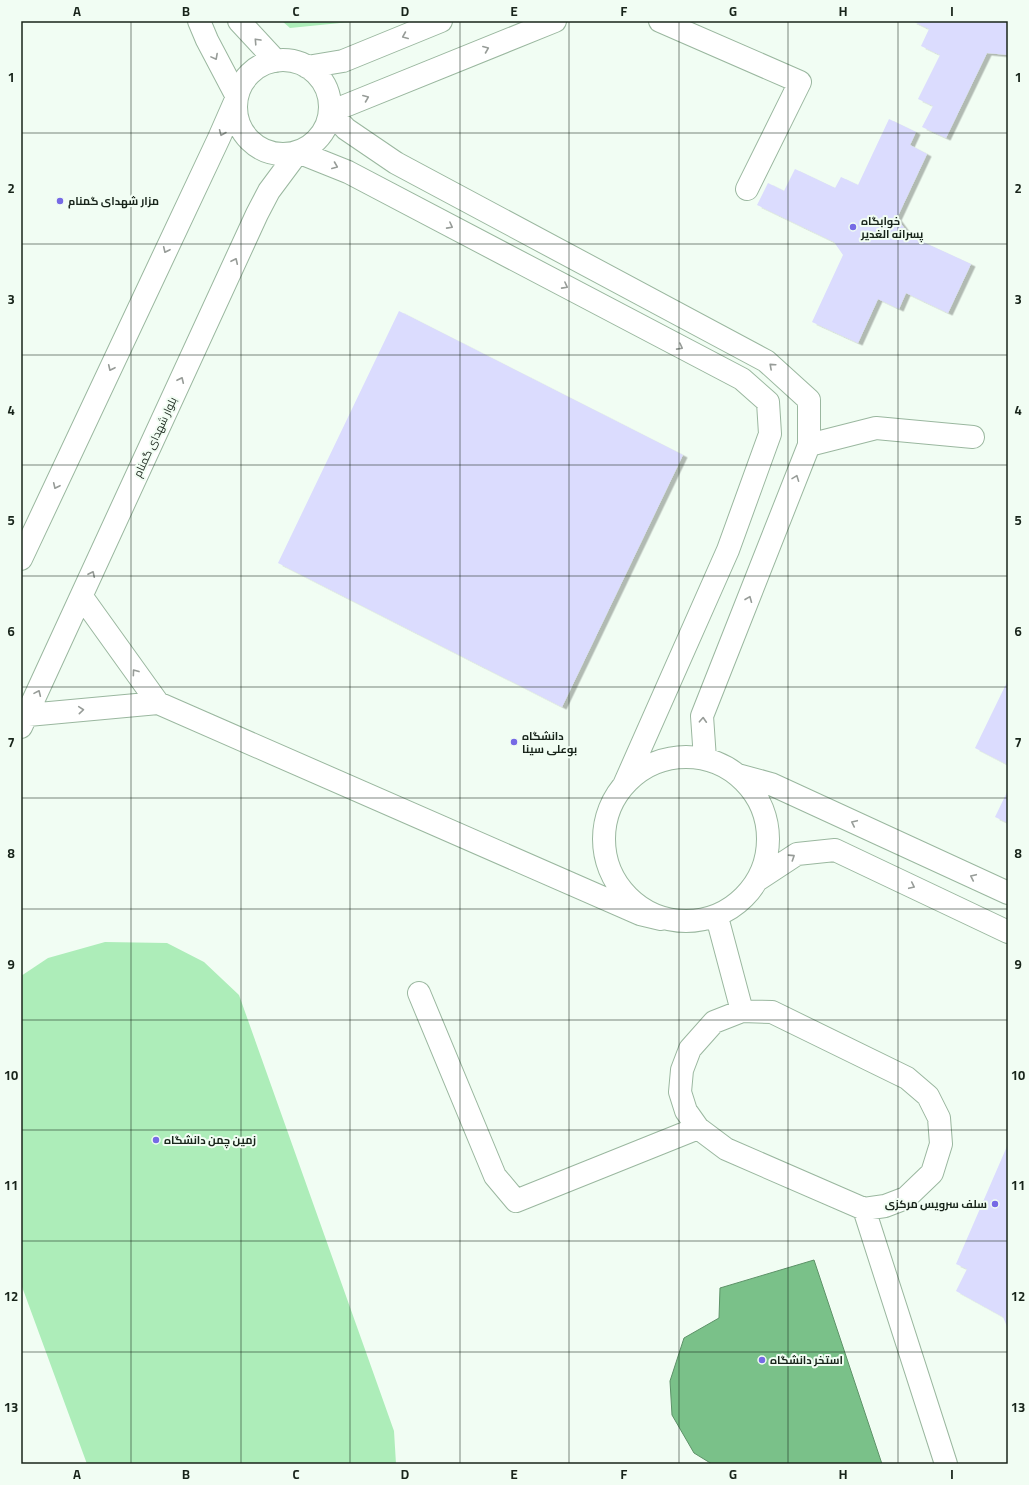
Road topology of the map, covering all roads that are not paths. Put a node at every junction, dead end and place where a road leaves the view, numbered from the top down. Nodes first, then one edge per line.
1 (200, 21) edge
2 (238, 21) edge
3 (441, 21) edge
4 (555, 21) edge
5 (660, 21) edge
6 (276, 61) junction
7 (307, 67) junction
8 (237, 97) junction
9 (330, 112) junction
10 (298, 152) junction
11 (747, 189) dead end
12 (973, 437) dead end
13 (808, 445) junction
14 (21, 559) edge
15 (82, 597) junction
16 (158, 703) junction
17 (25, 721) edge
18 (705, 759) junction
19 (738, 775) junction
20 (624, 785) junction
21 (760, 879) junction
22 (1008, 893) edge
23 (717, 917) junction
24 (661, 918) junction
25 (1008, 932) edge
26 (419, 993) dead end
27 (742, 1011) junction
28 (698, 1128) junction
29 (864, 1209) junction
30 (946, 1464) edge

1 -> 8 street
6 -> 2 street
3 -> 7 street
9 -> 4 street
5 - 11 street
6 - 7 street
6 - 8 street
7 - 9 street
8 - 10 street
8 -> 14 street
9 - 10 street
13 -> 9 street
15 -> 10 street, بلوار شهدای گمنام
10 -> 20 street
12 - 13 street
18 -> 13 street
16 -> 15 street
17 -> 15 street, بلوار شهدای گمنام
17 -> 16 street
16 - 24 street
18 - 19 street
18 - 20 street
19 - 21 street
22 -> 19 street
20 - 24 street
21 - 23 street
21 -> 25 street
23 - 24 street
23 - 27 street
26 - 28 street
27 - 28 street
27 - 29 street
28 - 29 street
29 - 30 street

